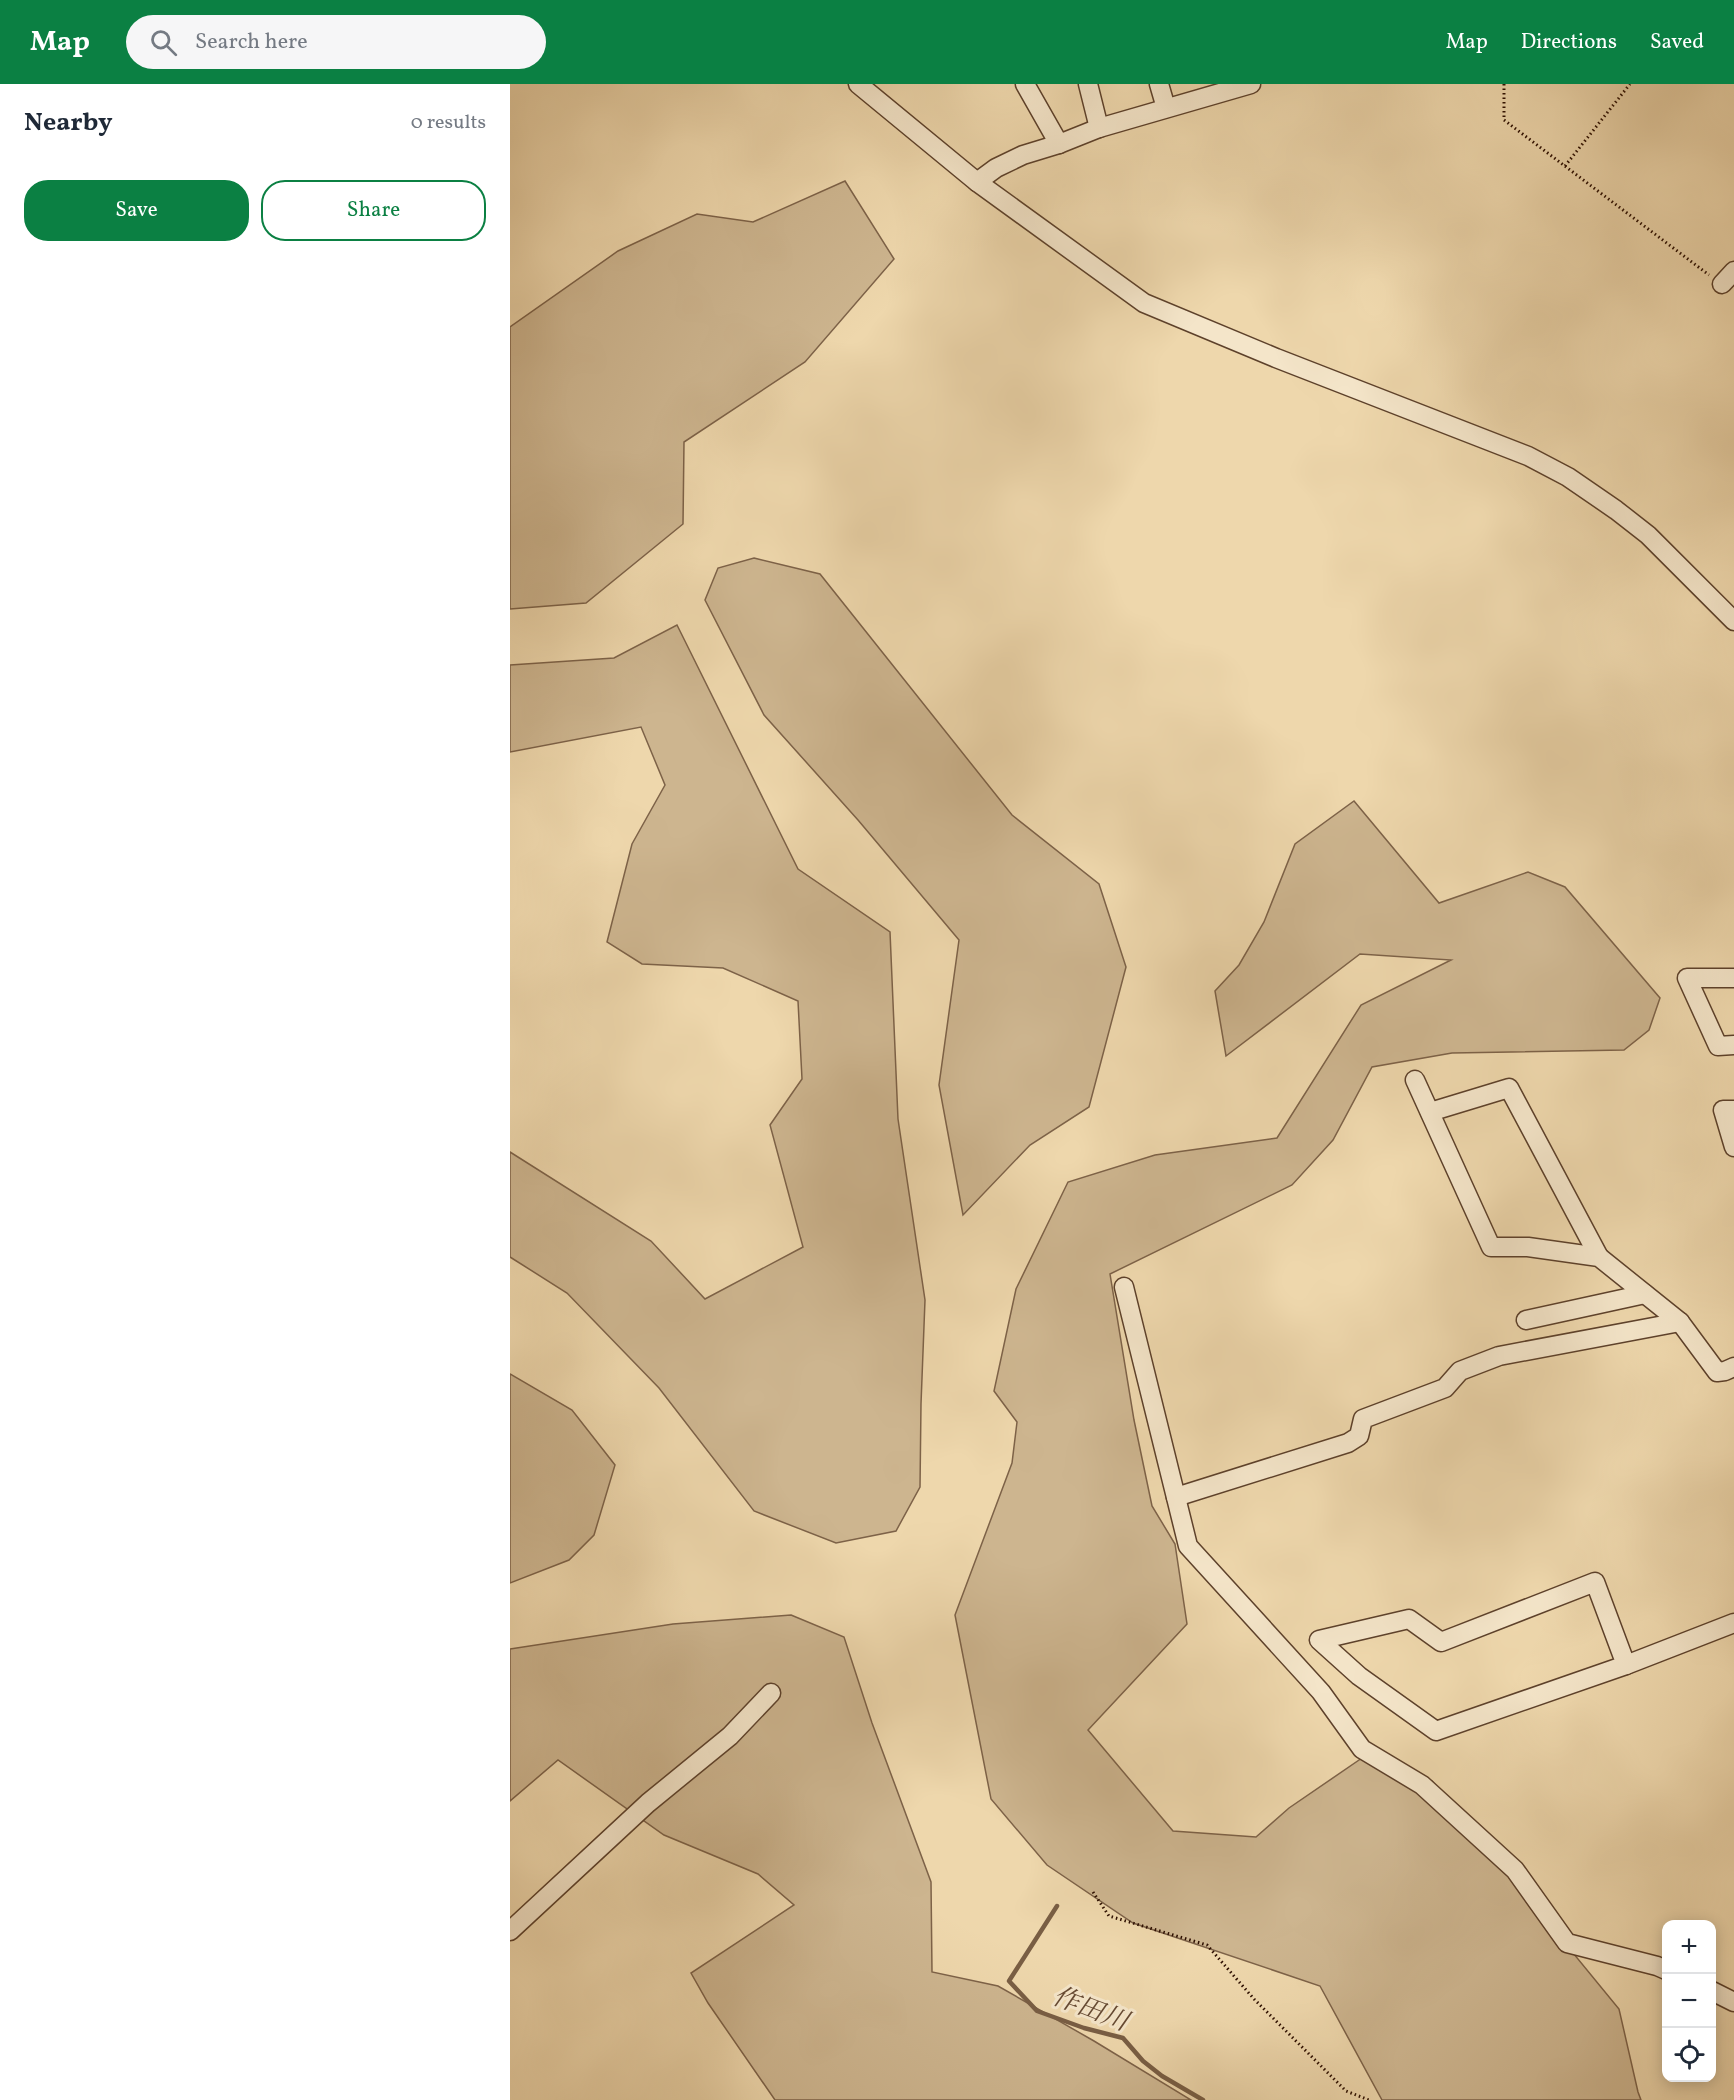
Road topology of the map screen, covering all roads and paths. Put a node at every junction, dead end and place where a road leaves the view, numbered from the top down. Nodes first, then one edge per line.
1 (858, 84) edge
2 (1025, 84) edge
3 (1088, 84) edge
4 (1159, 84) edge
5 (1251, 84) edge
6 (1504, 84) edge
7 (1630, 84) edge
8 (1166, 108) junction
9 (1099, 128) junction
10 (1059, 144) junction
11 (1565, 166) junction
12 (977, 182) junction
13 (1728, 278) edge
14 (1734, 621) edge
15 (1734, 978) edge
16 (1734, 1045) edge
17 (1415, 1080) dead end
18 (1734, 1110) edge
19 (1430, 1112) junction
20 (1734, 1147) edge
21 (1599, 1257) junction
22 (1124, 1287) dead end
23 (1645, 1294) junction
24 (1526, 1320) dead end
25 (1680, 1322) junction
26 (1734, 1367) edge
27 (1176, 1497) junction
28 (1734, 1623) edge
29 (1626, 1665) junction
30 (771, 1693) dead end
31 (1093, 1892) dead end
32 (510, 1931) edge
33 (1662, 1968) edge
34 (1716, 1993) edge
35 (1734, 2002) edge
36 (1369, 2100) edge

1 - 12 street
2 - 10 street
3 - 9 street
4 - 8 street
5 - 8 street
6 - 11 path
7 - 11 path
8 - 9 street
9 - 10 street
10 - 12 street
11 - 13 path
12 - 14 street
15 - 16 street
17 - 19 street
18 - 20 street
19 - 21 street
19 - 21 street
21 - 23 street
22 - 27 street
23 - 24 street
23 - 25 street
25 - 26 street
25 - 27 street
27 - 33 street
28 - 29 street
29 - 29 street
30 - 32 street
31 - 36 path
34 - 35 street

